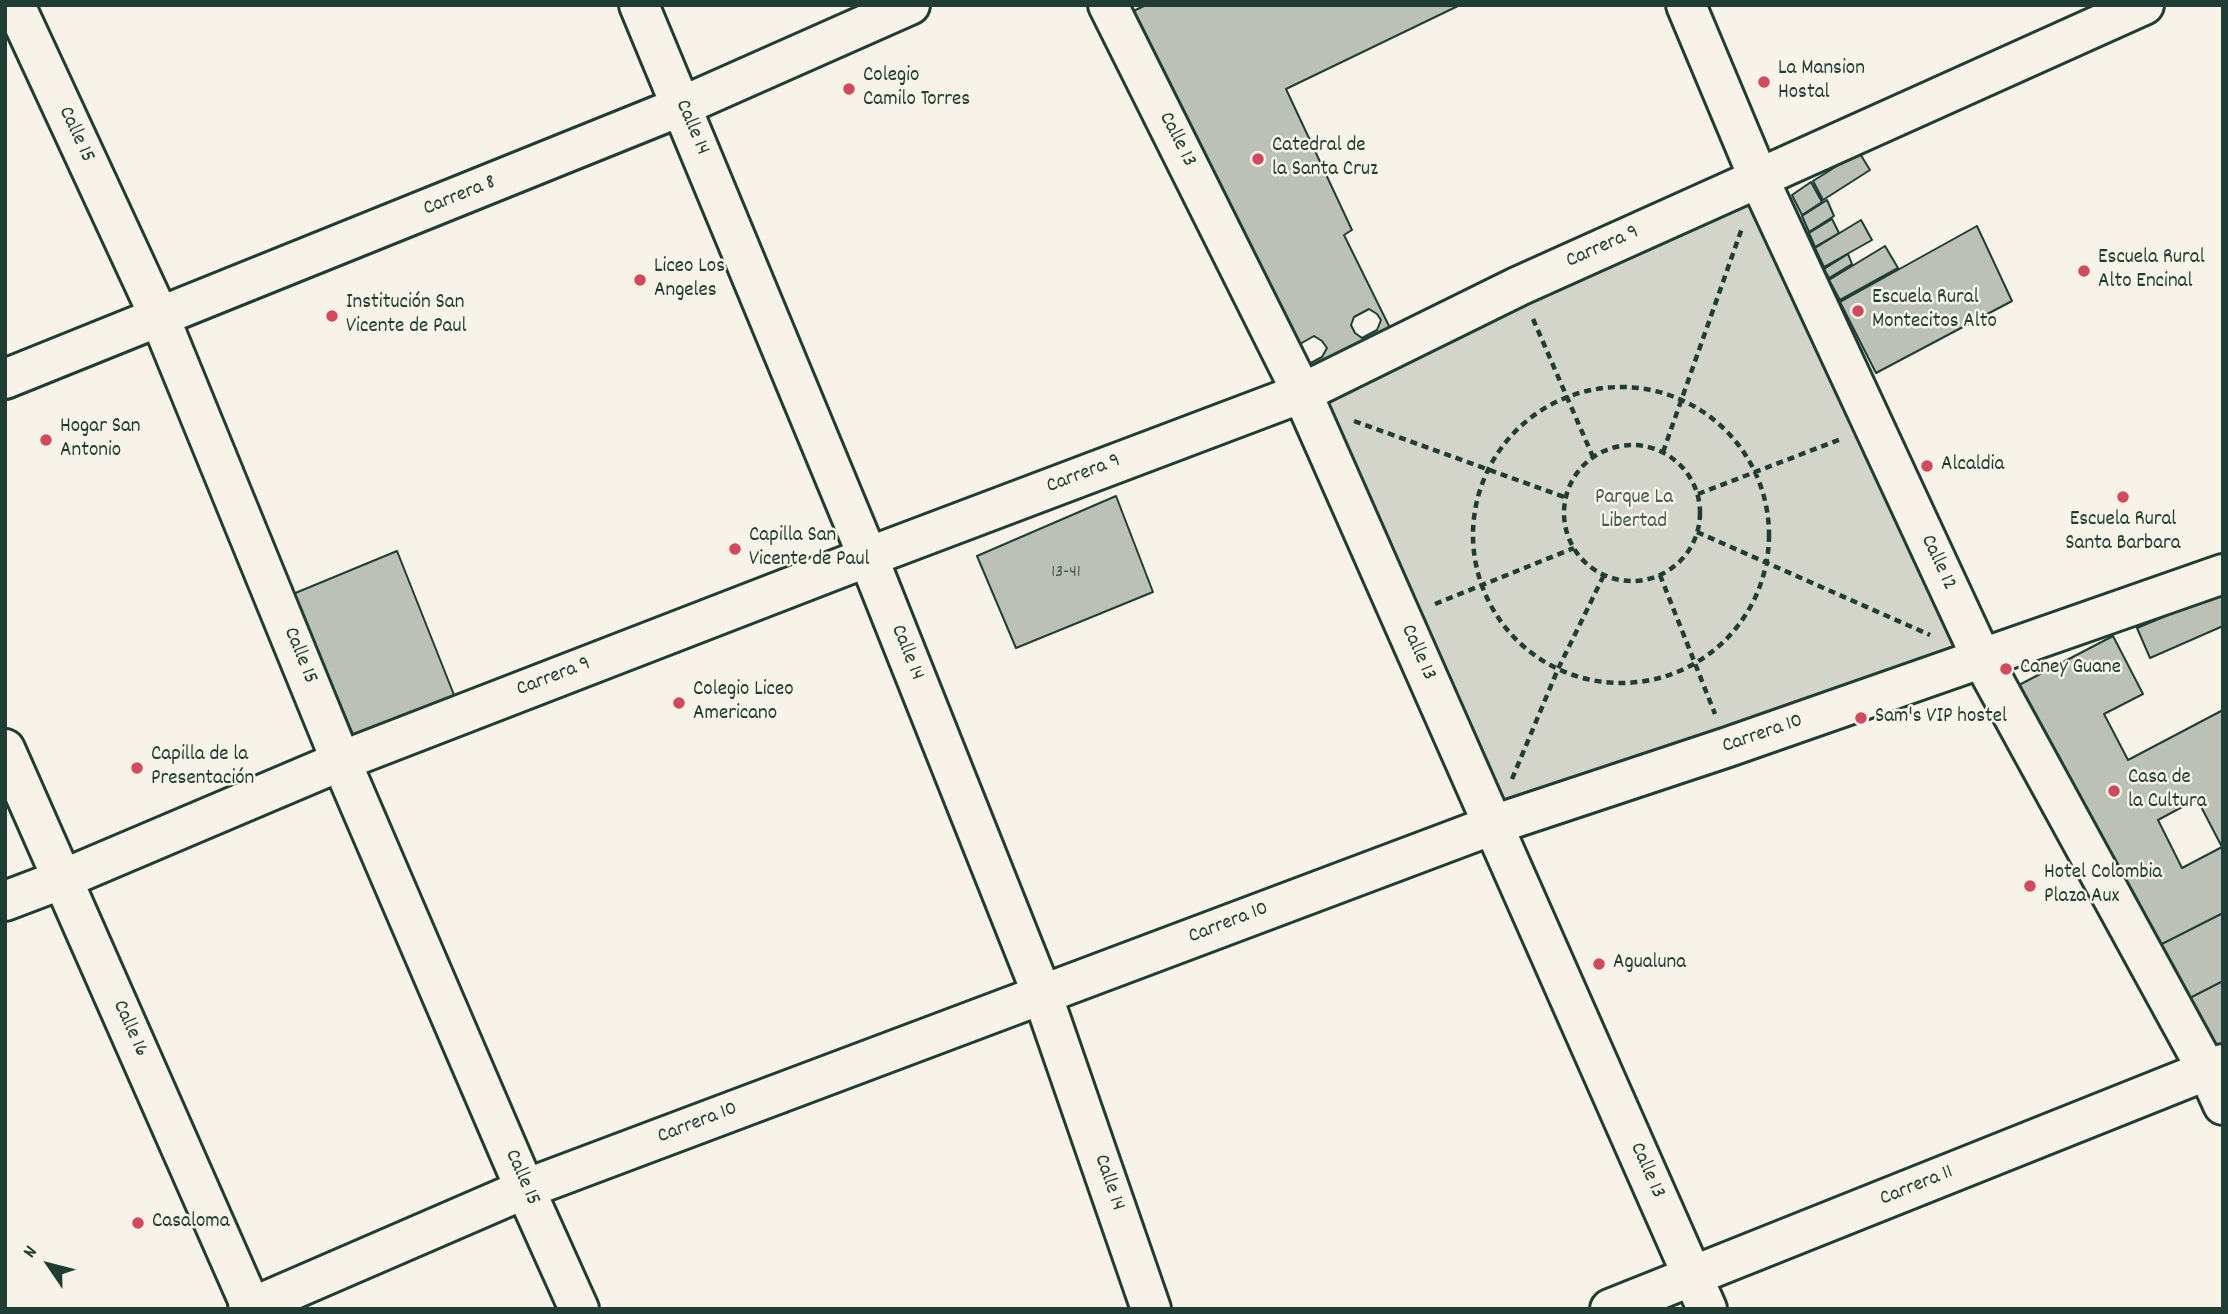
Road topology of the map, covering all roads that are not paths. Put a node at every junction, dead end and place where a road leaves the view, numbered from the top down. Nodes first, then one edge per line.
1 (15, 5) edge
2 (639, 5) edge
3 (910, 5) edge
4 (1108, 5) edge
5 (1686, 5) edge
6 (2144, 5) edge
7 (682, 106) junction
8 (1759, 179) junction
9 (160, 318) junction
10 (5, 379) edge
11 (1304, 398) junction
12 (868, 557) junction
13 (2223, 573) edge
14 (1982, 659) junction
15 (5, 748) edge
16 (341, 761) junction
17 (1493, 825) junction
18 (63, 879) junction
19 (5, 901) edge
20 (1042, 994) junction
21 (2218, 1080) edge
22 (526, 1189) junction
23 (1700, 1293) edge
24 (251, 1308) edge
25 (579, 1309) edge
26 (1151, 1309) edge
27 (1610, 1309) edge

1 - 9 street, Calle 15
2 - 7 street, Calle 14
3 - 7 street, Carrera 8
4 - 11 street, Calle 13
5 - 8 street, Calle 12
6 - 8 street, Carrera 9
7 - 9 street, Carrera 8
7 - 12 street, Calle 14
8 - 11 street, Carrera 9
8 - 14 street, Calle 12
9 - 10 street, Carrera 8
9 - 16 street, Calle 15
11 - 12 street, Carrera 9
11 - 17 street, Calle 13
12 - 16 street, Carrera 9
12 - 20 street, Calle 14
13 - 14 street, Carrera 10
14 - 17 street, Carrera 10
14 - 21 street, Calle 12
15 - 18 street, Calle 16
16 - 18 street, Carrera 9
16 - 22 street, Calle 15
17 - 20 street, Carrera 10
17 - 23 street, Calle 13
18 - 19 street, Carrera 9
18 - 24 street, Calle 16
20 - 22 street, Carrera 10
20 - 26 street, Calle 14
21 - 23 street, Carrera 11
22 - 24 street, Carrera 10
22 - 25 street, Calle 15
23 - 27 street, Carrera 11

